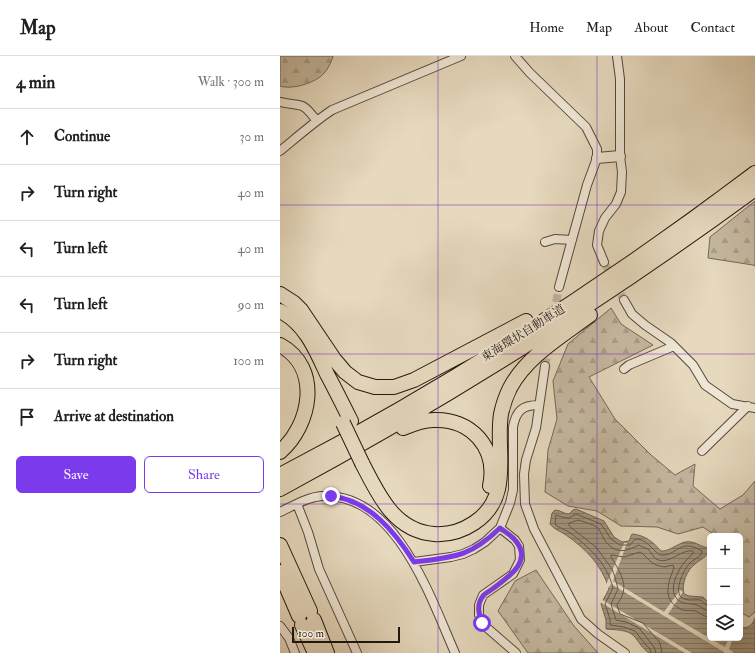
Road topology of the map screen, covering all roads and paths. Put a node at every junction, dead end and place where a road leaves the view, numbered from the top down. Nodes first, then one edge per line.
1 (461, 56) edge
2 (515, 56) edge
3 (617, 56) edge
4 (280, 102) edge
5 (316, 120) junction
6 (280, 151) edge
7 (620, 156) junction
8 (596, 158) junction
9 (755, 173) edge
10 (755, 189) edge
11 (696, 225) junction
12 (572, 240) junction
13 (545, 242) dead end
14 (604, 262) tunnel mouth
15 (559, 287) tunnel mouth
16 (280, 294) edge
17 (624, 300) tunnel mouth
18 (280, 311) edge
19 (280, 321) edge
20 (280, 345) edge
21 (674, 346) junction
22 (545, 366) tunnel mouth
23 (624, 369) dead end
24 (539, 405) junction
25 (752, 407) edge
26 (347, 422) junction
27 (702, 451) dead end
28 (280, 452) edge
29 (366, 461) junction
30 (280, 475) edge
31 (280, 489) edge
32 (280, 492) edge
33 (297, 504) junction
34 (280, 512) edge
35 (500, 528) junction
36 (280, 545) edge
37 (414, 562) junction
38 (280, 572) edge
39 (306, 618) junction
40 (280, 626) edge
41 (355, 652) edge
42 (295, 653) edge
43 (315, 653) edge
44 (328, 653) edge
45 (455, 653) edge
46 (516, 653) edge
47 (625, 653) edge

1 - 5 street
2 - 8 street
3 - 7 street
4 - 5 street
5 - 6 street
7 - 8 street
7 - 14 street
8 - 12 street
9 - 11 highway, 東海環状自動車道
10 - 11 highway, 東海環状自動車道
11 - 16 highway
11 - 29 highway
11 - 30 highway, 東海環状自動車道
11 - 31 highway, 東海環状自動車道
12 - 13 street
12 - 15 street
17 - 21 street
18 - 26 highway
19 - 26 highway
20 - 28 highway
21 - 23 street
21 - 25 street
22 - 24 street
24 - 35 street
24 - 47 street
25 - 27 street
26 - 29 highway, bridge
29 - 32 highway
33 - 34 street
33 - 37 street
33 - 41 street
35 - 37 street
35 - 46 street
36 - 39 highway
37 - 45 street
38 - 39 highway
39 - 43 highway
39 - 44 highway
40 - 42 street

